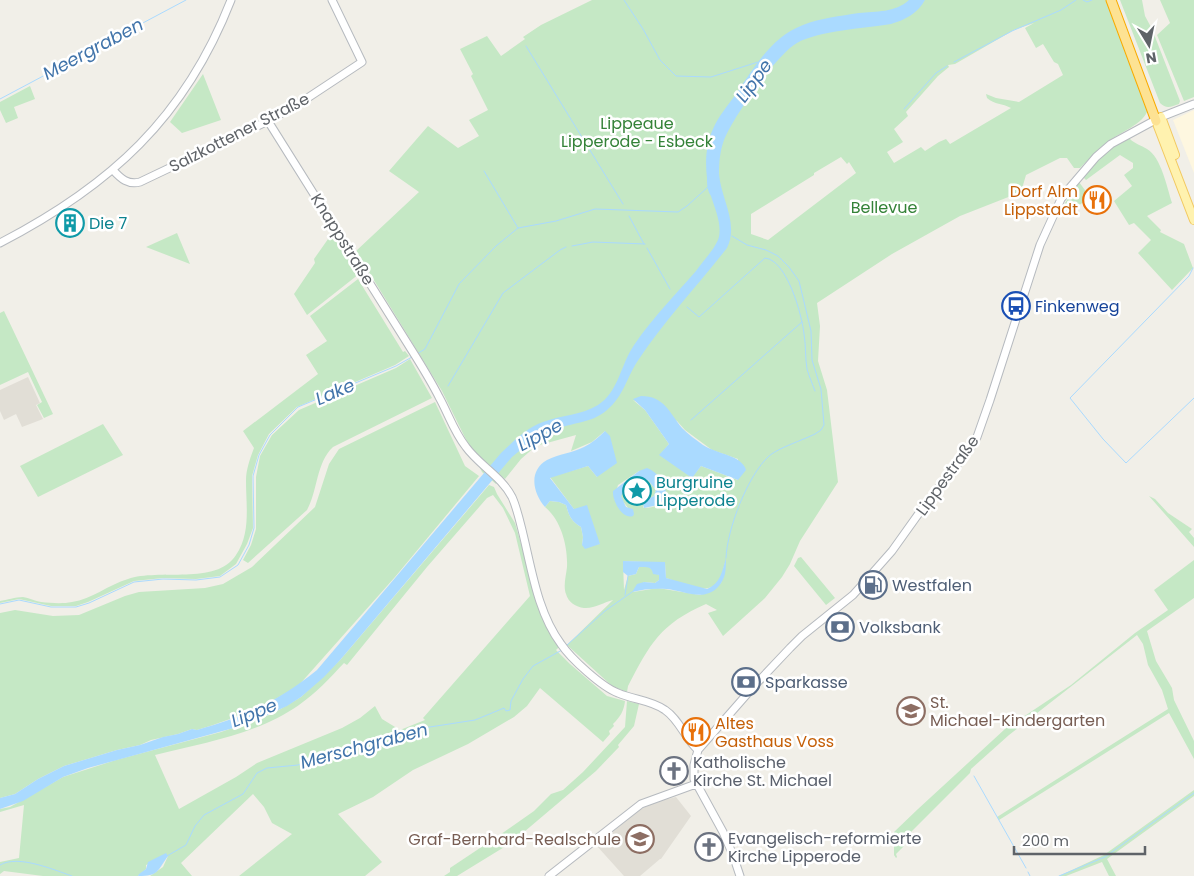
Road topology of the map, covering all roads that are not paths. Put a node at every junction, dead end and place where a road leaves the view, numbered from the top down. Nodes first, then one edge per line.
1 (231, 0) edge
2 (332, 0) edge
3 (1111, 0) edge
4 (1117, 0) edge
5 (1128, 34) junction
6 (1194, 104) edge
7 (1159, 119) junction
8 (268, 121) junction
9 (114, 170) junction
10 (1194, 207) edge
11 (1194, 220) edge
12 (0, 243) edge
13 (698, 750) junction
14 (696, 784) junction
15 (549, 876) edge
16 (740, 876) edge

1 - 9 main road
2 - 8 main road, Salzkottener Straße
3 - 5 highway
4 - 5 highway
5 - 7 highway
6 - 7 main road, Lippestraße
7 - 10 main road
7 - 11 main road
7 - 13 main road, Lippestraße
8 - 9 main road, Salzkottener Straße
8 - 13 main road, Knappstraße
9 - 12 main road
13 - 14 main road
14 - 15 main road
14 - 16 main road

